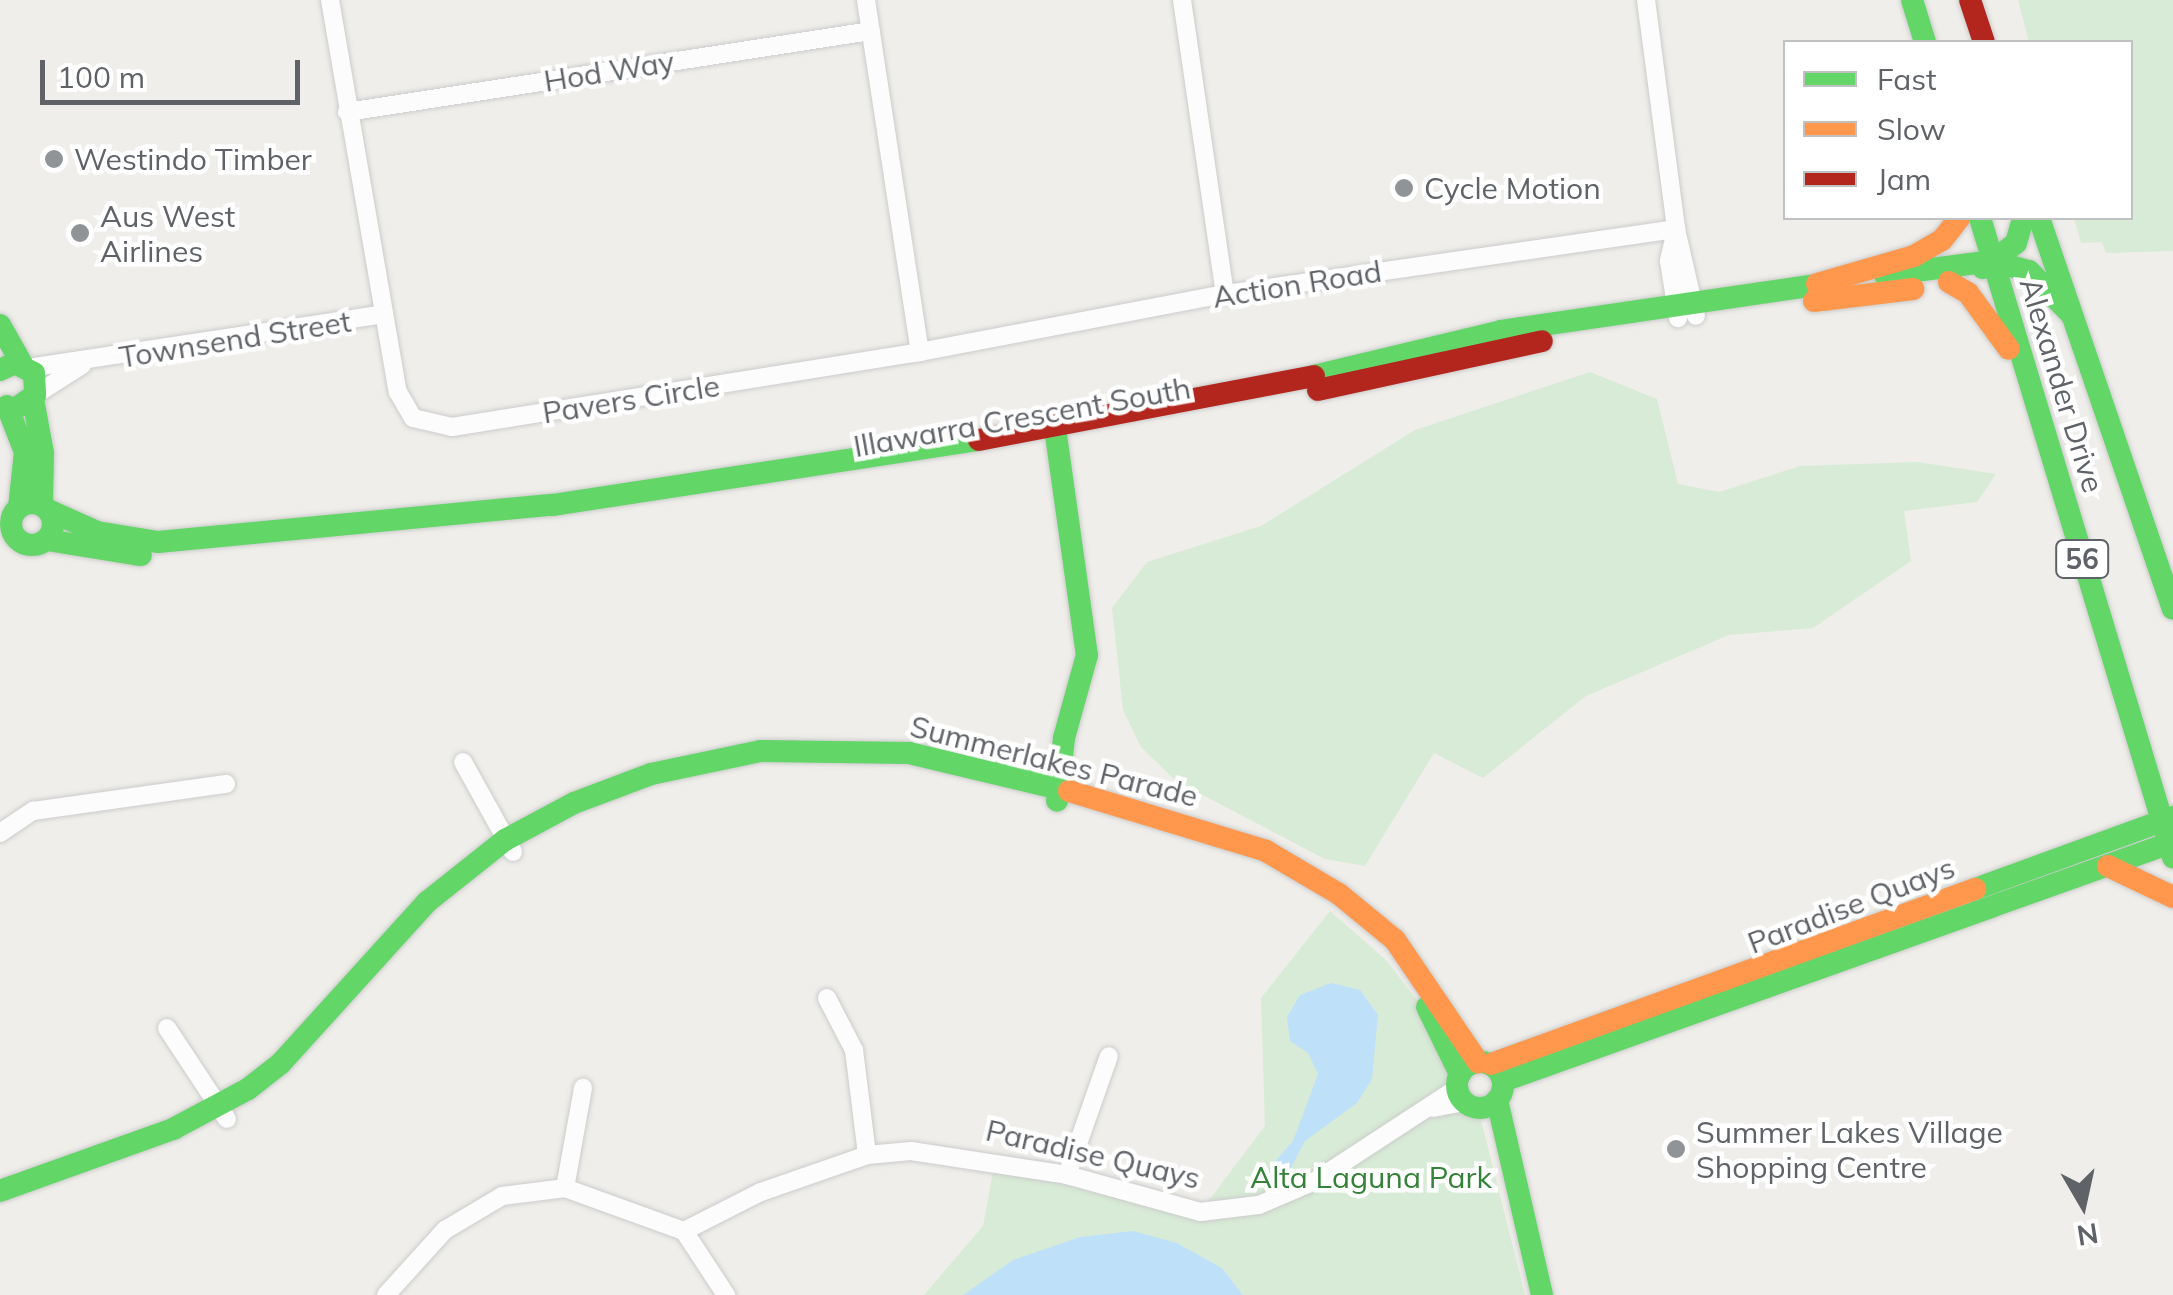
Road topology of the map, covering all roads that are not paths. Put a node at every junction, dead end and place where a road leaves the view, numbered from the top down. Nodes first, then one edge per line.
1 (330, 0) edge
2 (866, 0) edge
3 (1182, 0) edge
4 (1646, 0) edge
5 (1912, 0) edge
6 (1970, 0) edge
7 (871, 31) junction
8 (1924, 40) edge
9 (1983, 40) edge
10 (347, 112) junction
11 (1957, 220) edge
12 (1981, 220) edge
13 (2022, 220) edge
14 (2039, 220) edge
15 (1676, 229) junction
16 (1993, 261) junction
17 (1949, 282) junction
18 (1817, 284) junction
19 (1225, 294) junction
20 (1686, 310) junction
21 (384, 314) junction
22 (2073, 316) junction
23 (0, 324) edge
24 (920, 352) junction
25 (87, 363) junction
26 (17, 367) edge
27 (2032, 392) junction
28 (34, 397) junction
29 (3, 405) edge
30 (1064, 434) junction
31 (24, 515) edge
32 (37, 542) junction
33 (0, 556) edge
34 (2173, 609) edge
35 (463, 762) dead end
36 (226, 784) dead end
37 (1048, 792) junction
38 (2167, 819) edge
39 (0, 833) edge
40 (509, 846) junction
41 (2172, 848) edge
42 (2108, 866) junction
43 (2173, 898) edge
44 (827, 998) dead end
45 (1658, 1018) junction
46 (167, 1028) dead end
47 (1108, 1056) dead end
48 (1478, 1085) junction
49 (582, 1088) dead end
50 (223, 1113) junction
51 (866, 1154) junction
52 (1067, 1175) junction
53 (1505, 1185) junction
54 (564, 1188) junction
55 (0, 1191) edge
56 (0, 1207) edge
57 (684, 1231) junction
58 (386, 1295) edge
59 (726, 1295) edge
60 (1527, 1295) edge
61 (1542, 1295) edge

1 - 10 street, Pavers Circle
2 - 7 street
3 - 19 street
4 - 15 street
5 - 8 street
6 - 9 street
7 - 10 street, Hod Way
7 - 24 street
10 - 21 street, Pavers Circle
11 - 18 street
12 - 16 street, Alexander Drive / 56
13 - 16 street, Illawarra Crescent South
14 - 22 street, Alexander Drive / 56
15 - 19 street, Action Road
15 - 20 street
16 - 17 street, Illawarra Crescent South
16 - 18 street, Illawarra Crescent South
16 - 22 street
16 - 27 street, Alexander Drive / 56
17 - 20 street, Illawarra Crescent South
17 - 27 street
18 - 20 street, Illawarra Crescent South
19 - 24 street, Action Road
20 - 30 street, Illawarra Crescent South
21 - 24 street, Pavers Circle
21 - 25 street, Townsend Street
22 - 34 street, Alexander Drive / 56
23 - 26 street
25 - 26 street, Townsend Street
25 - 28 street, Townsend Street
26 - 28 street
27 - 38 street, Alexander Drive / 56
28 - 29 street
28 - 31 street
29 - 31 street
30 - 31 street, Illawarra Crescent South
30 - 32 street, Illawarra Crescent South
30 - 37 street
31 - 32 street
31 - 32 street
32 - 33 street
35 - 40 street
36 - 39 street
37 - 40 street, Summerlakes Parade
37 - 48 street, Summerlakes Parade
38 - 41 street, Alexander Drive / 56
38 - 45 street, Paradise Quays
40 - 50 street, Summerlakes Parade
41 - 42 street, Paradise Quays
42 - 43 street
42 - 45 street, Paradise Quays
44 - 51 street
45 - 48 street, Paradise Quays
46 - 50 street
47 - 52 street
48 - 52 street, Paradise Quays
48 - 53 street, Summerlakes Parade
49 - 54 street
50 - 55 street, Summerlakes Parade
50 - 56 street, Summerlakes Parade
51 - 52 street, Paradise Quays
51 - 57 street, Paradise Quays
53 - 60 street, Summerlakes Parade
53 - 61 street, Summerlakes Parade
54 - 57 street
54 - 58 street
57 - 59 street

